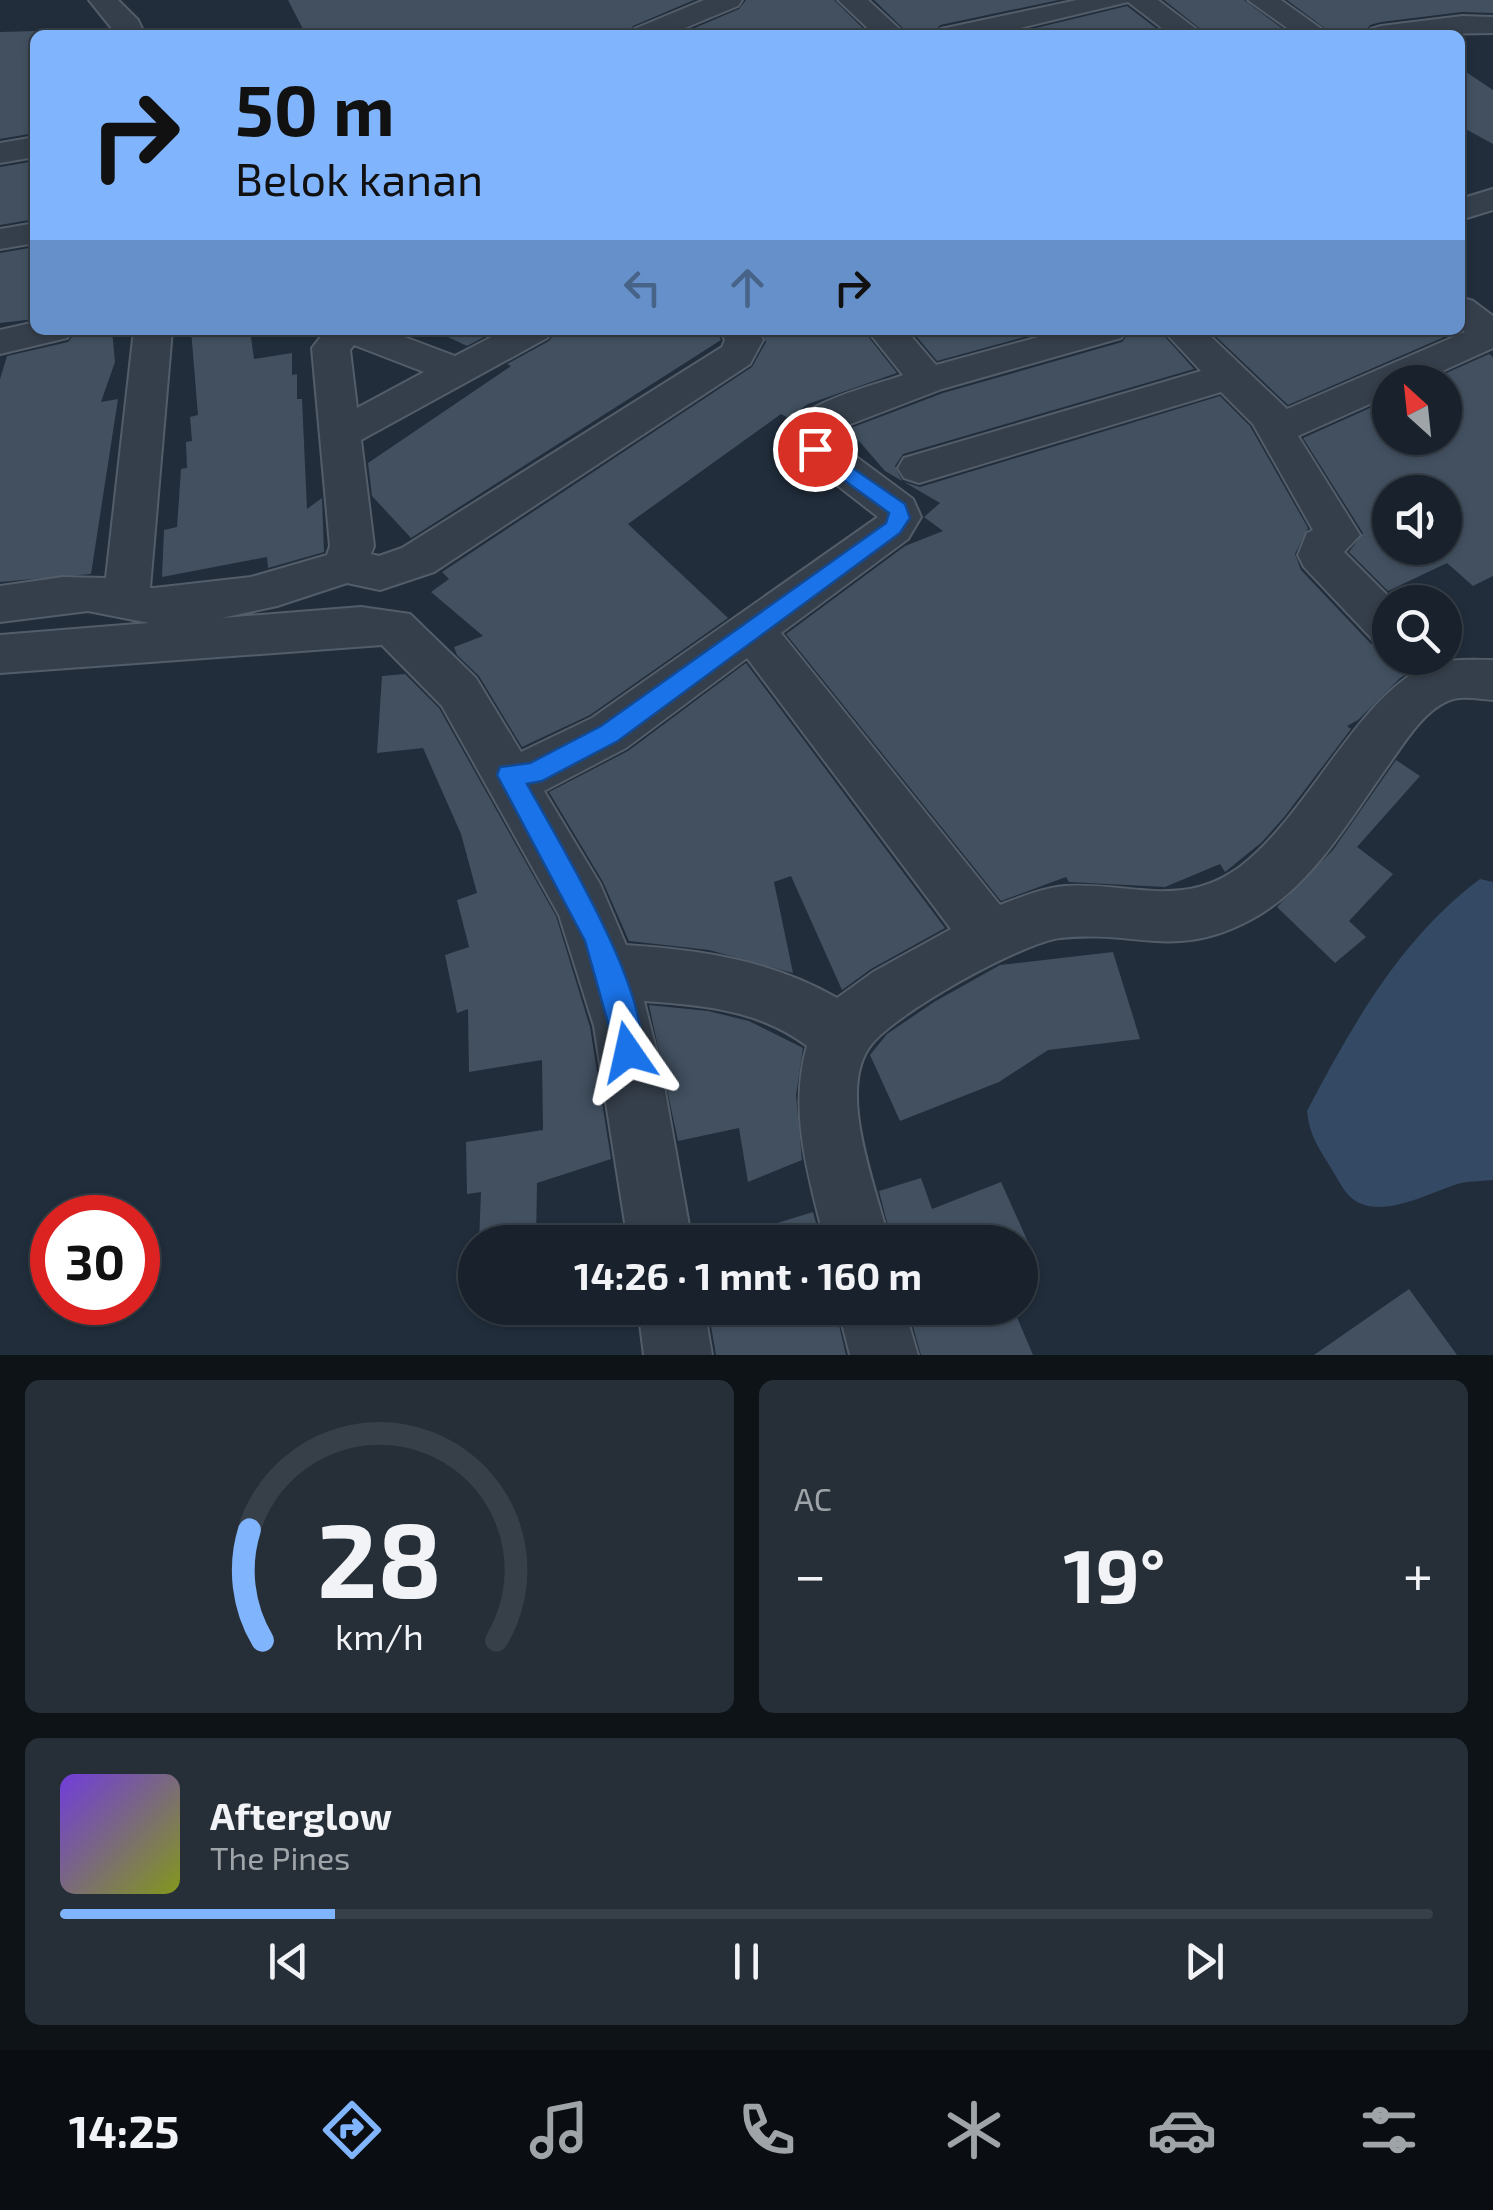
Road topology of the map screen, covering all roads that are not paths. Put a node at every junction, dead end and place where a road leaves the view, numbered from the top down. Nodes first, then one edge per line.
1 (104, 0) edge
2 (852, 0) edge
3 (1116, 0) edge
4 (1140, 0) edge
5 (1262, 0) edge
6 (1448, 0) edge
7 (717, 8) edge
8 (1490, 24) edge
9 (129, 30) edge
10 (658, 30) edge
11 (886, 30) edge
12 (975, 30) edge
13 (1183, 30) edge
14 (1308, 30) edge
15 (1431, 30) edge
16 (30, 148) edge
17 (0, 153) edge
18 (1493, 199) edge
19 (1465, 208) edge
20 (30, 234) edge
21 (0, 239) edge
22 (1493, 287) edge
23 (1465, 303) edge
24 (1465, 311) edge
25 (32, 335) edge
26 (152, 335) edge
27 (343, 335) edge
28 (361, 335) edge
29 (525, 335) edge
30 (742, 335) edge
31 (890, 335) edge
32 (1090, 335) edge
33 (1187, 335) edge
34 (0, 342) edge
35 (1458, 350) junction
36 (457, 372) junction
37 (1493, 374) edge
38 (1229, 376) junction
39 (928, 380) junction
40 (1271, 418) junction
41 (342, 433) junction
42 (918, 468) dead end
43 (344, 566) junction
44 (126, 600) junction
45 (0, 604) edge
46 (1372, 609) edge
47 (751, 629) junction
48 (0, 654) edge
49 (1426, 675) edge
50 (1462, 675) edge
51 (1493, 680) edge
52 (509, 775) junction
53 (991, 936) junction
54 (609, 971) junction
55 (842, 1036) junction
56 (657, 1225) edge
57 (853, 1225) edge
58 (673, 1325) edge
59 (876, 1325) edge
60 (678, 1355) edge
61 (884, 1355) edge

1 - 9 street
2 - 11 street
3 - 12 street
4 - 13 street
5 - 14 street
6 - 8 street
7 - 10 street
8 - 15 street
16 - 17 street
18 - 19 street
20 - 21 street
22 - 23 street
24 - 35 street
25 - 34 street
26 - 44 street
27 - 41 street
28 - 36 street
29 - 36 street
30 - 43 street
31 - 39 street
32 - 39 street
33 - 38 street
35 - 37 street
35 - 40 street
36 - 41 street
38 - 40 street
38 - 42 street
39 - 47 street
40 - 46 street
41 - 43 street
43 - 44 street
44 - 45 street
47 - 52 street
47 - 53 street
48 - 52 street
49 - 53 street
50 - 51 street
52 - 54 street
53 - 55 street
54 - 55 street
54 - 56 street
55 - 57 street
58 - 60 street
59 - 61 street

